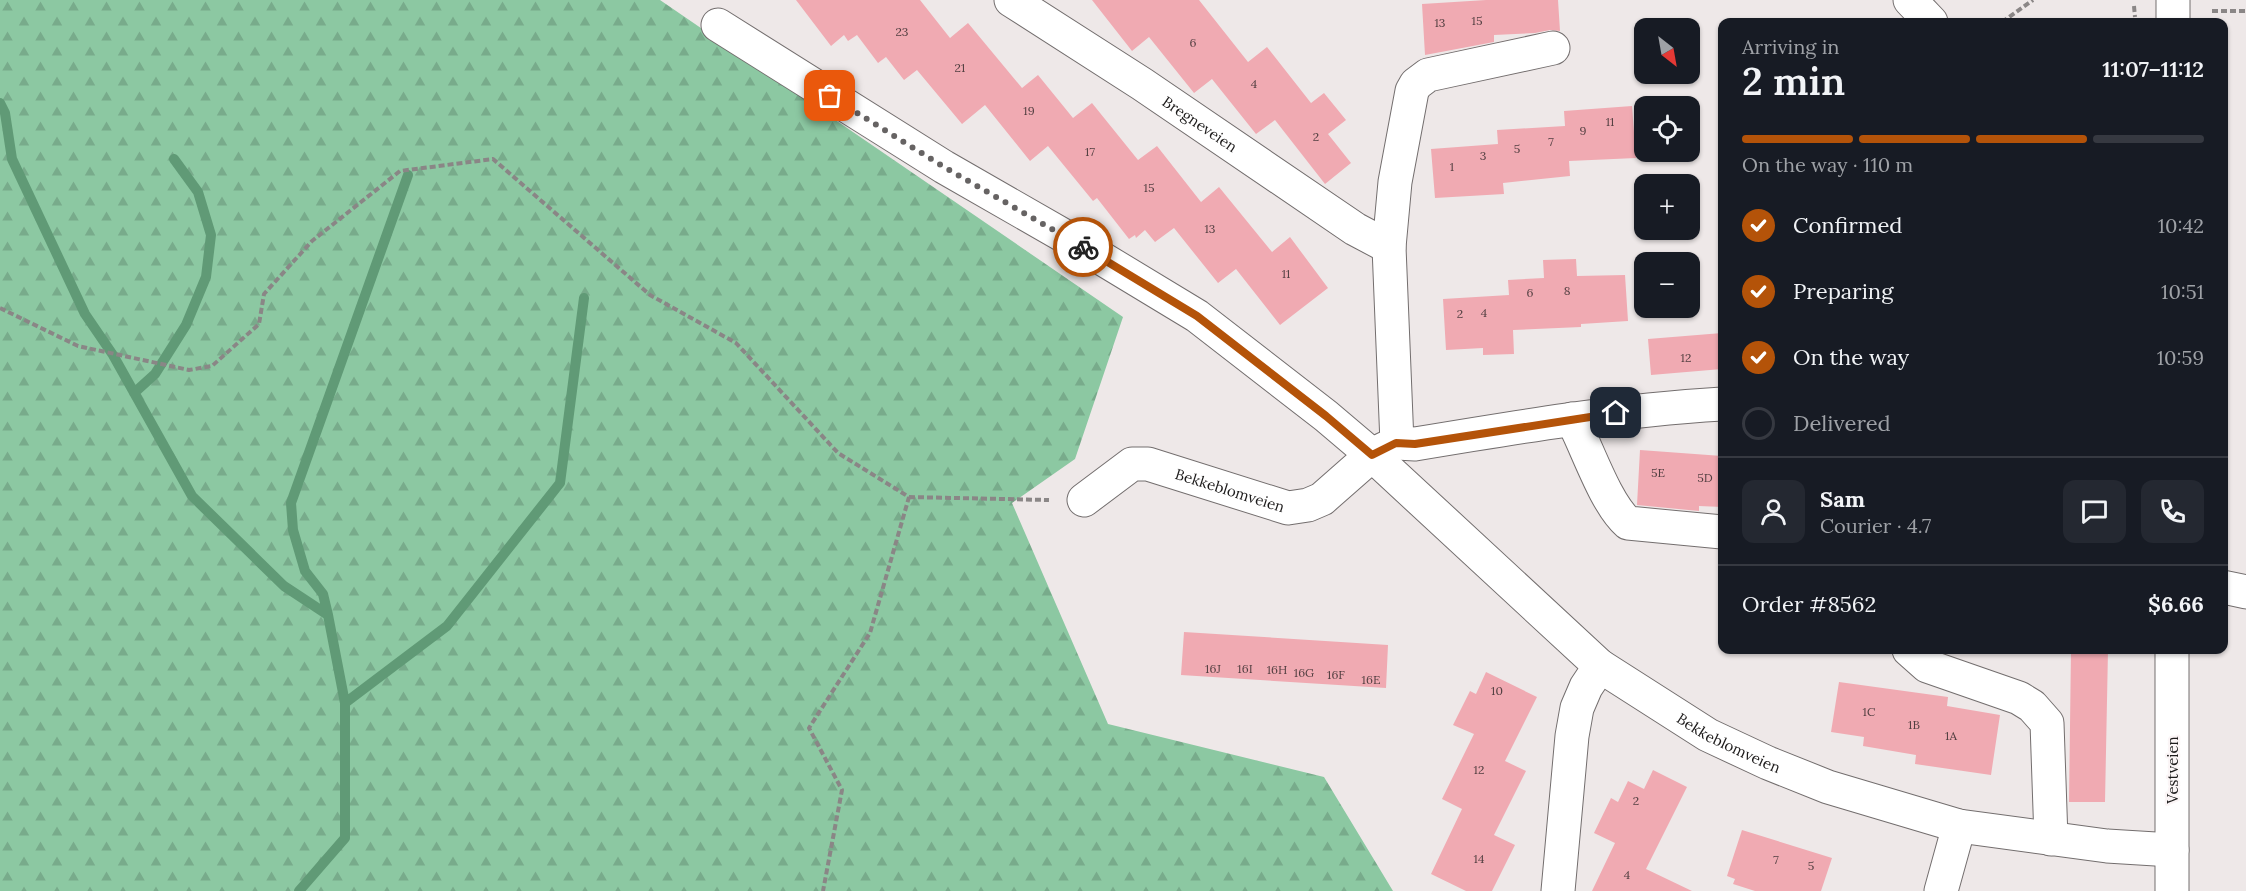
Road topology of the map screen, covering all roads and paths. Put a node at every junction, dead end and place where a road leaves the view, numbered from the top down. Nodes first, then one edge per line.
1 (1011, 0) edge
2 (1910, 0) edge
3 (2033, 0) edge
4 (2173, 0) edge
5 (2212, 11) dead end
6 (2246, 11) edge
7 (1927, 18) edge
8 (2008, 18) edge
9 (2173, 18) edge
10 (718, 25) dead end
11 (1552, 48) dead end
12 (1389, 247) junction
13 (0, 308) edge
14 (1718, 405) edge
15 (1572, 418) junction
16 (1384, 449) junction
17 (909, 496) junction
18 (1084, 500) joint
19 (1718, 532) edge
20 (2228, 587) edge
21 (2246, 592) edge
22 (1914, 654) edge
23 (2172, 654) edge
24 (1600, 666) junction
25 (1959, 826) junction
26 (2051, 839) junction
27 (2172, 850) junction
28 (824, 891) edge
29 (1558, 891) edge
30 (1941, 891) edge
31 (2172, 891) edge

1 - 12 street, Bregneveien
2 - 7 street
3 - 8 path
4 - 9 street
5 - 6 path
10 - 16 street, Bekkeblomveien
11 - 12 street
12 - 16 street
13 - 17 path
14 - 15 street
15 - 16 street
15 - 19 street
16 - 18 street, Bekkeblomveien
16 - 24 street, Bekkeblomveien
17 - 18 path
17 - 28 path
20 - 21 street
22 - 26 street
23 - 27 street, Vestveien
24 - 25 street, Bekkeblomveien
24 - 29 street
25 - 26 street, Bekkeblomveien
25 - 30 street
26 - 27 street, Bekkeblomveien
27 - 31 street, Vestveien

